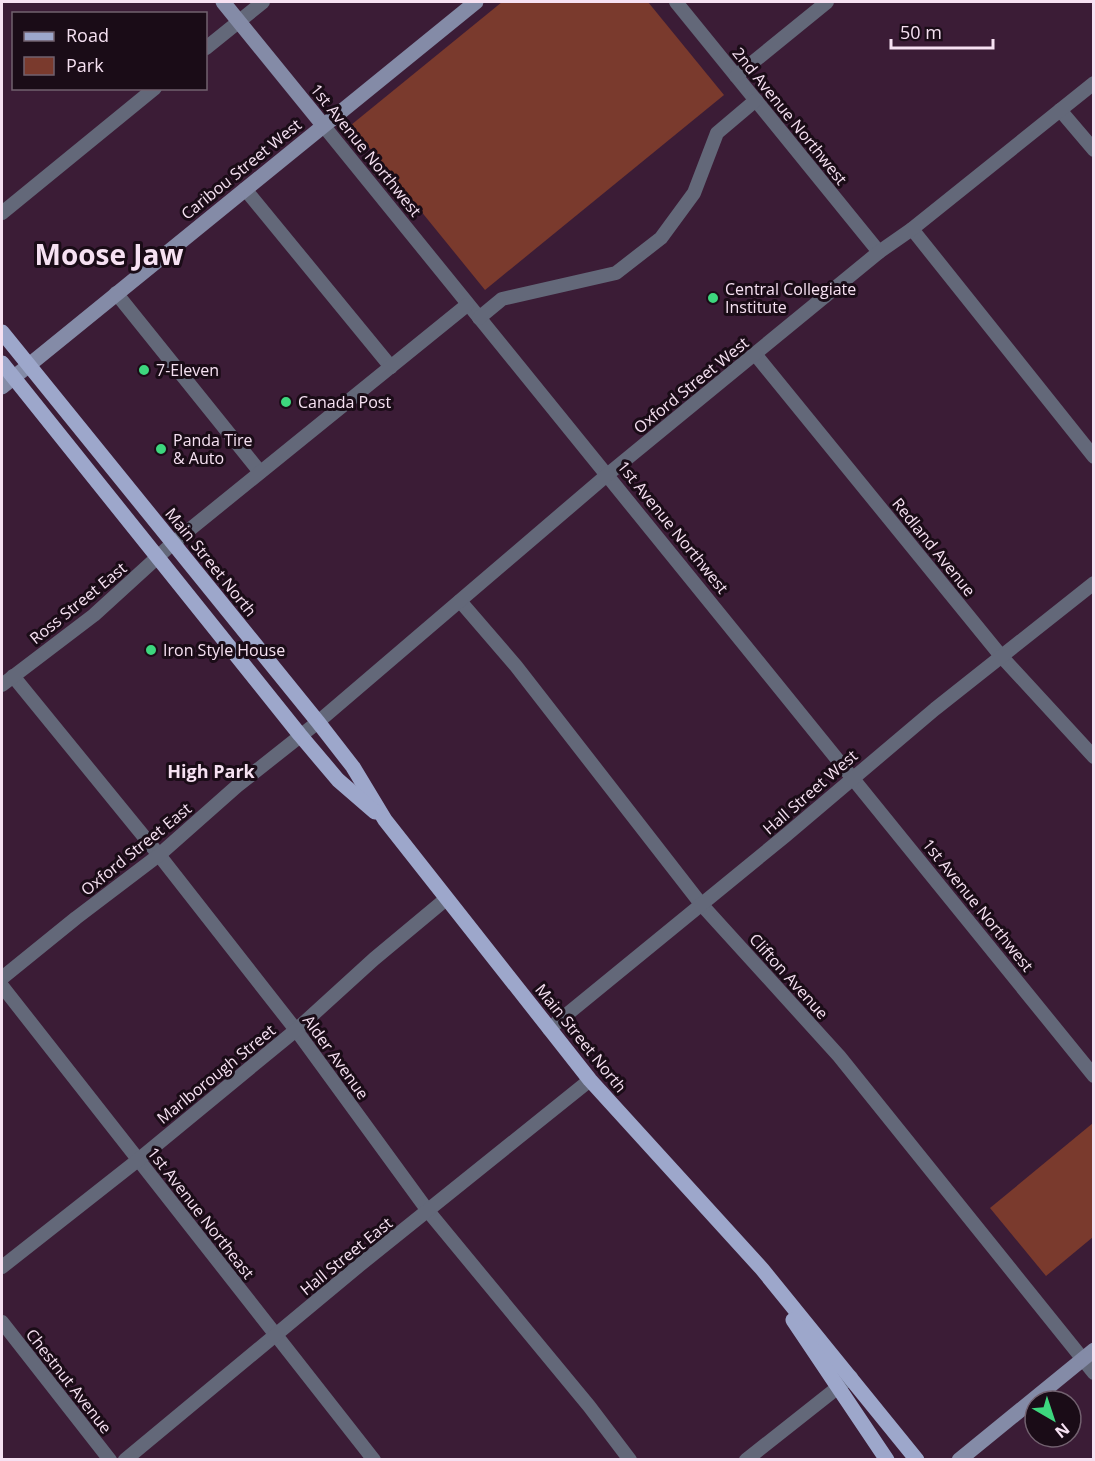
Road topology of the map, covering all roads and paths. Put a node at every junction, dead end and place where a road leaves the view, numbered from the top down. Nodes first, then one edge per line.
1 (223, 2) edge
2 (263, 2) edge
3 (476, 2) edge
4 (676, 2) edge
5 (827, 2) edge
6 (239, 21) junction
7 (207, 47) edge
8 (736, 76) junction
9 (1094, 83) edge
10 (153, 90) edge
11 (756, 100) junction
12 (1060, 110) junction
13 (323, 125) junction
14 (1094, 150) edge
15 (244, 189) junction
16 (2, 213) edge
17 (912, 230) junction
18 (879, 252) junction
19 (116, 293) junction
20 (467, 305) junction
21 (479, 318) junction
22 (2, 332) edge
23 (755, 354) junction
24 (2, 363) edge
25 (28, 365) junction
26 (391, 367) junction
27 (7, 382) edge
28 (1094, 457) edge
29 (260, 472) junction
30 (607, 475) junction
31 (173, 543) junction
32 (158, 558) junction
33 (1094, 583) edge
34 (460, 601) junction
35 (1001, 656) junction
36 (13, 676) junction
37 (2, 685) edge
38 (318, 722) junction
39 (300, 735) junction
40 (1094, 757) edge
41 (852, 777) junction
42 (384, 820) junction
43 (159, 855) junction
44 (446, 899) junction
45 (701, 904) junction
46 (2, 978) edge
47 (2, 986) edge
48 (549, 1029) junction
49 (296, 1030) junction
50 (1094, 1076) edge
51 (590, 1080) junction
52 (138, 1160) junction
53 (428, 1211) junction
54 (2, 1267) edge
55 (762, 1269) junction
56 (2, 1322) edge
57 (276, 1334) junction
58 (1088, 1355) edge
59 (1094, 1373) edge
60 (851, 1377) junction
61 (839, 1388) junction
62 (110, 1460) edge
63 (125, 1460) edge
64 (374, 1460) edge
65 (630, 1460) edge
66 (746, 1460) edge
67 (887, 1460) edge
68 (917, 1460) edge
69 (959, 1460) edge

1 - 6 street, 1st Avenue Northwest
2 - 6 street
3 - 13 street, Caribou Street West
4 - 8 street, 2nd Avenue Northwest
5 - 8 street
6 - 7 street
6 - 13 street, 1st Avenue Northwest
8 - 11 street, 2nd Avenue Northwest
9 - 12 street, Oxford Street West
10 - 16 street
11 - 18 street, 2nd Avenue Northwest
11 - 21 street
12 - 14 street
12 - 17 street, Oxford Street West
13 - 15 street, Caribou Street West
13 - 20 street, 1st Avenue Northwest
15 - 19 street, Caribou Street West
15 - 26 street
17 - 18 street, Oxford Street West
17 - 28 street
18 - 23 street, Oxford Street West
19 - 25 street, Caribou Street West
19 - 29 street
20 - 21 street, 1st Avenue Northwest
20 - 26 street, Ross Street East
21 - 30 street, 1st Avenue Northwest
22 - 25 main road, Main Street North
23 - 30 street, Oxford Street West
23 - 35 street, Redland Avenue
24 - 27 main road, Main Street North
25 - 27 street, Caribou Street West
25 - 31 main road, Main Street North
26 - 29 street, Ross Street East
27 - 32 main road, Main Street North
29 - 31 street, Ross Street East
30 - 34 street, Oxford Street West
30 - 41 street, 1st Avenue Northwest
31 - 32 street, Ross Street East
31 - 38 main road, Main Street North
32 - 36 street, Ross Street East
32 - 39 main road, Main Street North
33 - 35 street, Hall Street West
34 - 38 street, Oxford Street West
34 - 45 street, Clifton Avenue
35 - 40 street, Redland Avenue
35 - 41 street, Hall Street West
36 - 37 street, Ross Street East
36 - 43 street, Alder Avenue
38 - 39 street, Oxford Street East
38 - 42 main road, Main Street North
39 - 42 main road, Main Street North
39 - 43 street, Oxford Street East
41 - 45 street, Hall Street West
41 - 50 street, 1st Avenue Northwest
42 - 44 main road, Main Street North
43 - 46 street, Oxford Street East
43 - 49 street, Alder Avenue
44 - 48 main road, Main Street North
44 - 49 street, Marlborough Street
45 - 48 street, Hall Street West
45 - 58 street, Clifton Avenue
47 - 52 street, 1st Avenue Northeast
48 - 51 main road, Main Street North
49 - 52 street, Marlborough Street
49 - 53 street, Alder Avenue
51 - 53 street, Hall Street East
51 - 55 main road, Main Street North
52 - 54 street, Marlborough Street
52 - 57 street, 1st Avenue Northeast
53 - 57 street, Hall Street East
53 - 65 street, Alder Avenue
55 - 60 main road, Main Street North
55 - 61 main road, Main Street North
56 - 62 street, Chestnut Avenue
57 - 63 street, Hall Street East
57 - 64 street, 1st Avenue Northeast
58 - 59 street, Clifton Avenue
58 - 69 street
60 - 61 street
60 - 68 main road, Main Street North
61 - 66 street
61 - 67 main road, Main Street North

